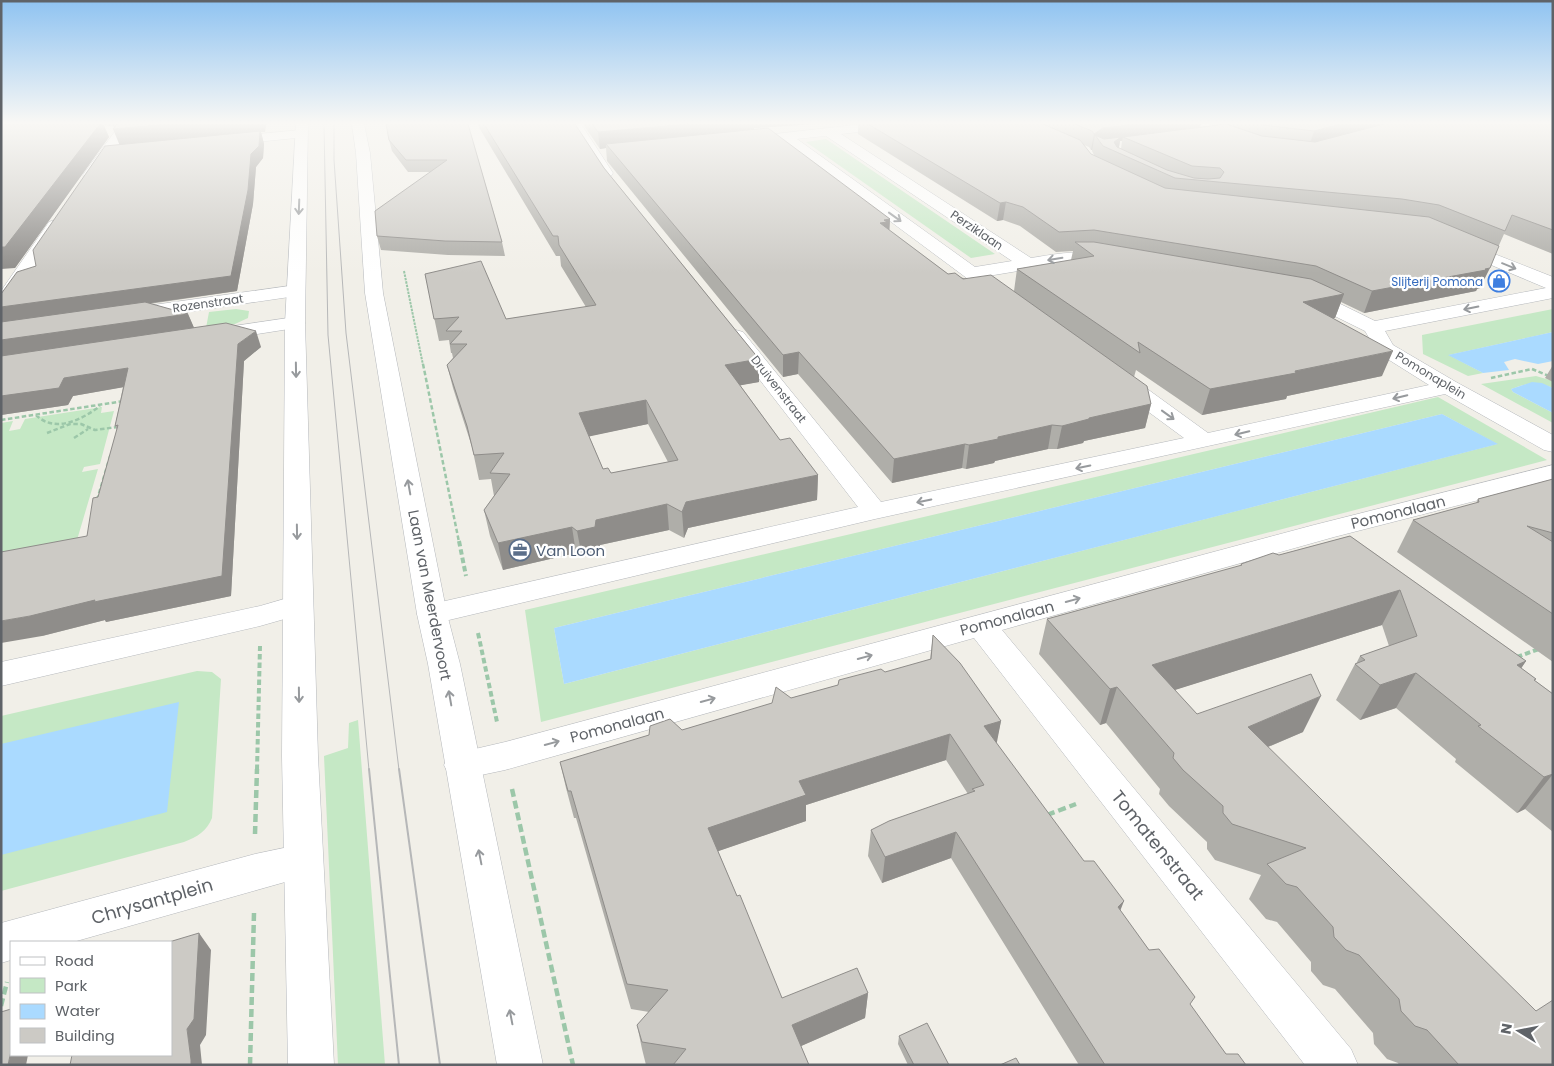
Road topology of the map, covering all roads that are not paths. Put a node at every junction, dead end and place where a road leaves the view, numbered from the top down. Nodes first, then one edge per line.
1 (91, 174) edge
2 (300, 174) edge
3 (365, 174) edge
4 (612, 174) edge
5 (836, 174) edge
6 (892, 174) edge
7 (82, 186) edge
8 (618, 189) edge
9 (66, 210) edge
10 (1441, 238) edge
11 (1128, 263) edge
12 (1028, 264) junction
13 (972, 273) junction
14 (10, 279) edge
15 (1553, 284) edge
16 (296, 291) junction
17 (1289, 292) edge
18 (1553, 292) edge
19 (1, 304) edge
20 (1024, 311) edge
21 (118, 316) edge
22 (727, 323) edge
23 (281, 325) junction
24 (1373, 327) junction
25 (192, 338) edge
26 (1102, 367) edge
27 (1448, 387) junction
28 (1204, 441) junction
29 (1553, 445) edge
30 (1553, 473) edge
31 (875, 511) junction
32 (1324, 532) junction
33 (1355, 554) edge
34 (298, 605) junction
35 (432, 614) junction
36 (980, 626) junction
37 (1, 674) edge
38 (462, 765) junction
39 (303, 861) junction
40 (1, 943) edge
41 (311, 1065) edge
42 (520, 1065) edge
43 (1335, 1065) edge

1 - 7 street
2 -> 16 street
35 -> 3 street, Laan van Meerdervoort
4 - 8 street
5 -> 13 street
6 - 12 street, Perziklaan
9 - 14 street
10 -> 15 street
11 -> 12 street
12 - 13 street, Perziklaan
13 - 20 street
14 - 19 street
16 - 21 street, Rozenstraat
16 - 23 street
17 - 24 street
18 -> 24 street
22 - 31 street, Druivenstraat
23 - 25 street
23 -> 34 street
24 - 27 street, Pomonaplein
26 -> 28 street
27 -> 28 street
27 - 29 street, Pomonaplein
28 -> 31 street
30 - 32 street, Pomonalaan
31 - 35 street
32 - 33 street
36 -> 32 street, Pomonalaan
34 - 37 street
34 -> 39 street
38 -> 35 street, Laan van Meerdervoort
38 -> 36 street, Pomonalaan
36 - 43 street, Tomatenstraat
42 -> 38 street, Laan van Meerdervoort
39 - 40 street, Chrysantplein
39 - 41 street

